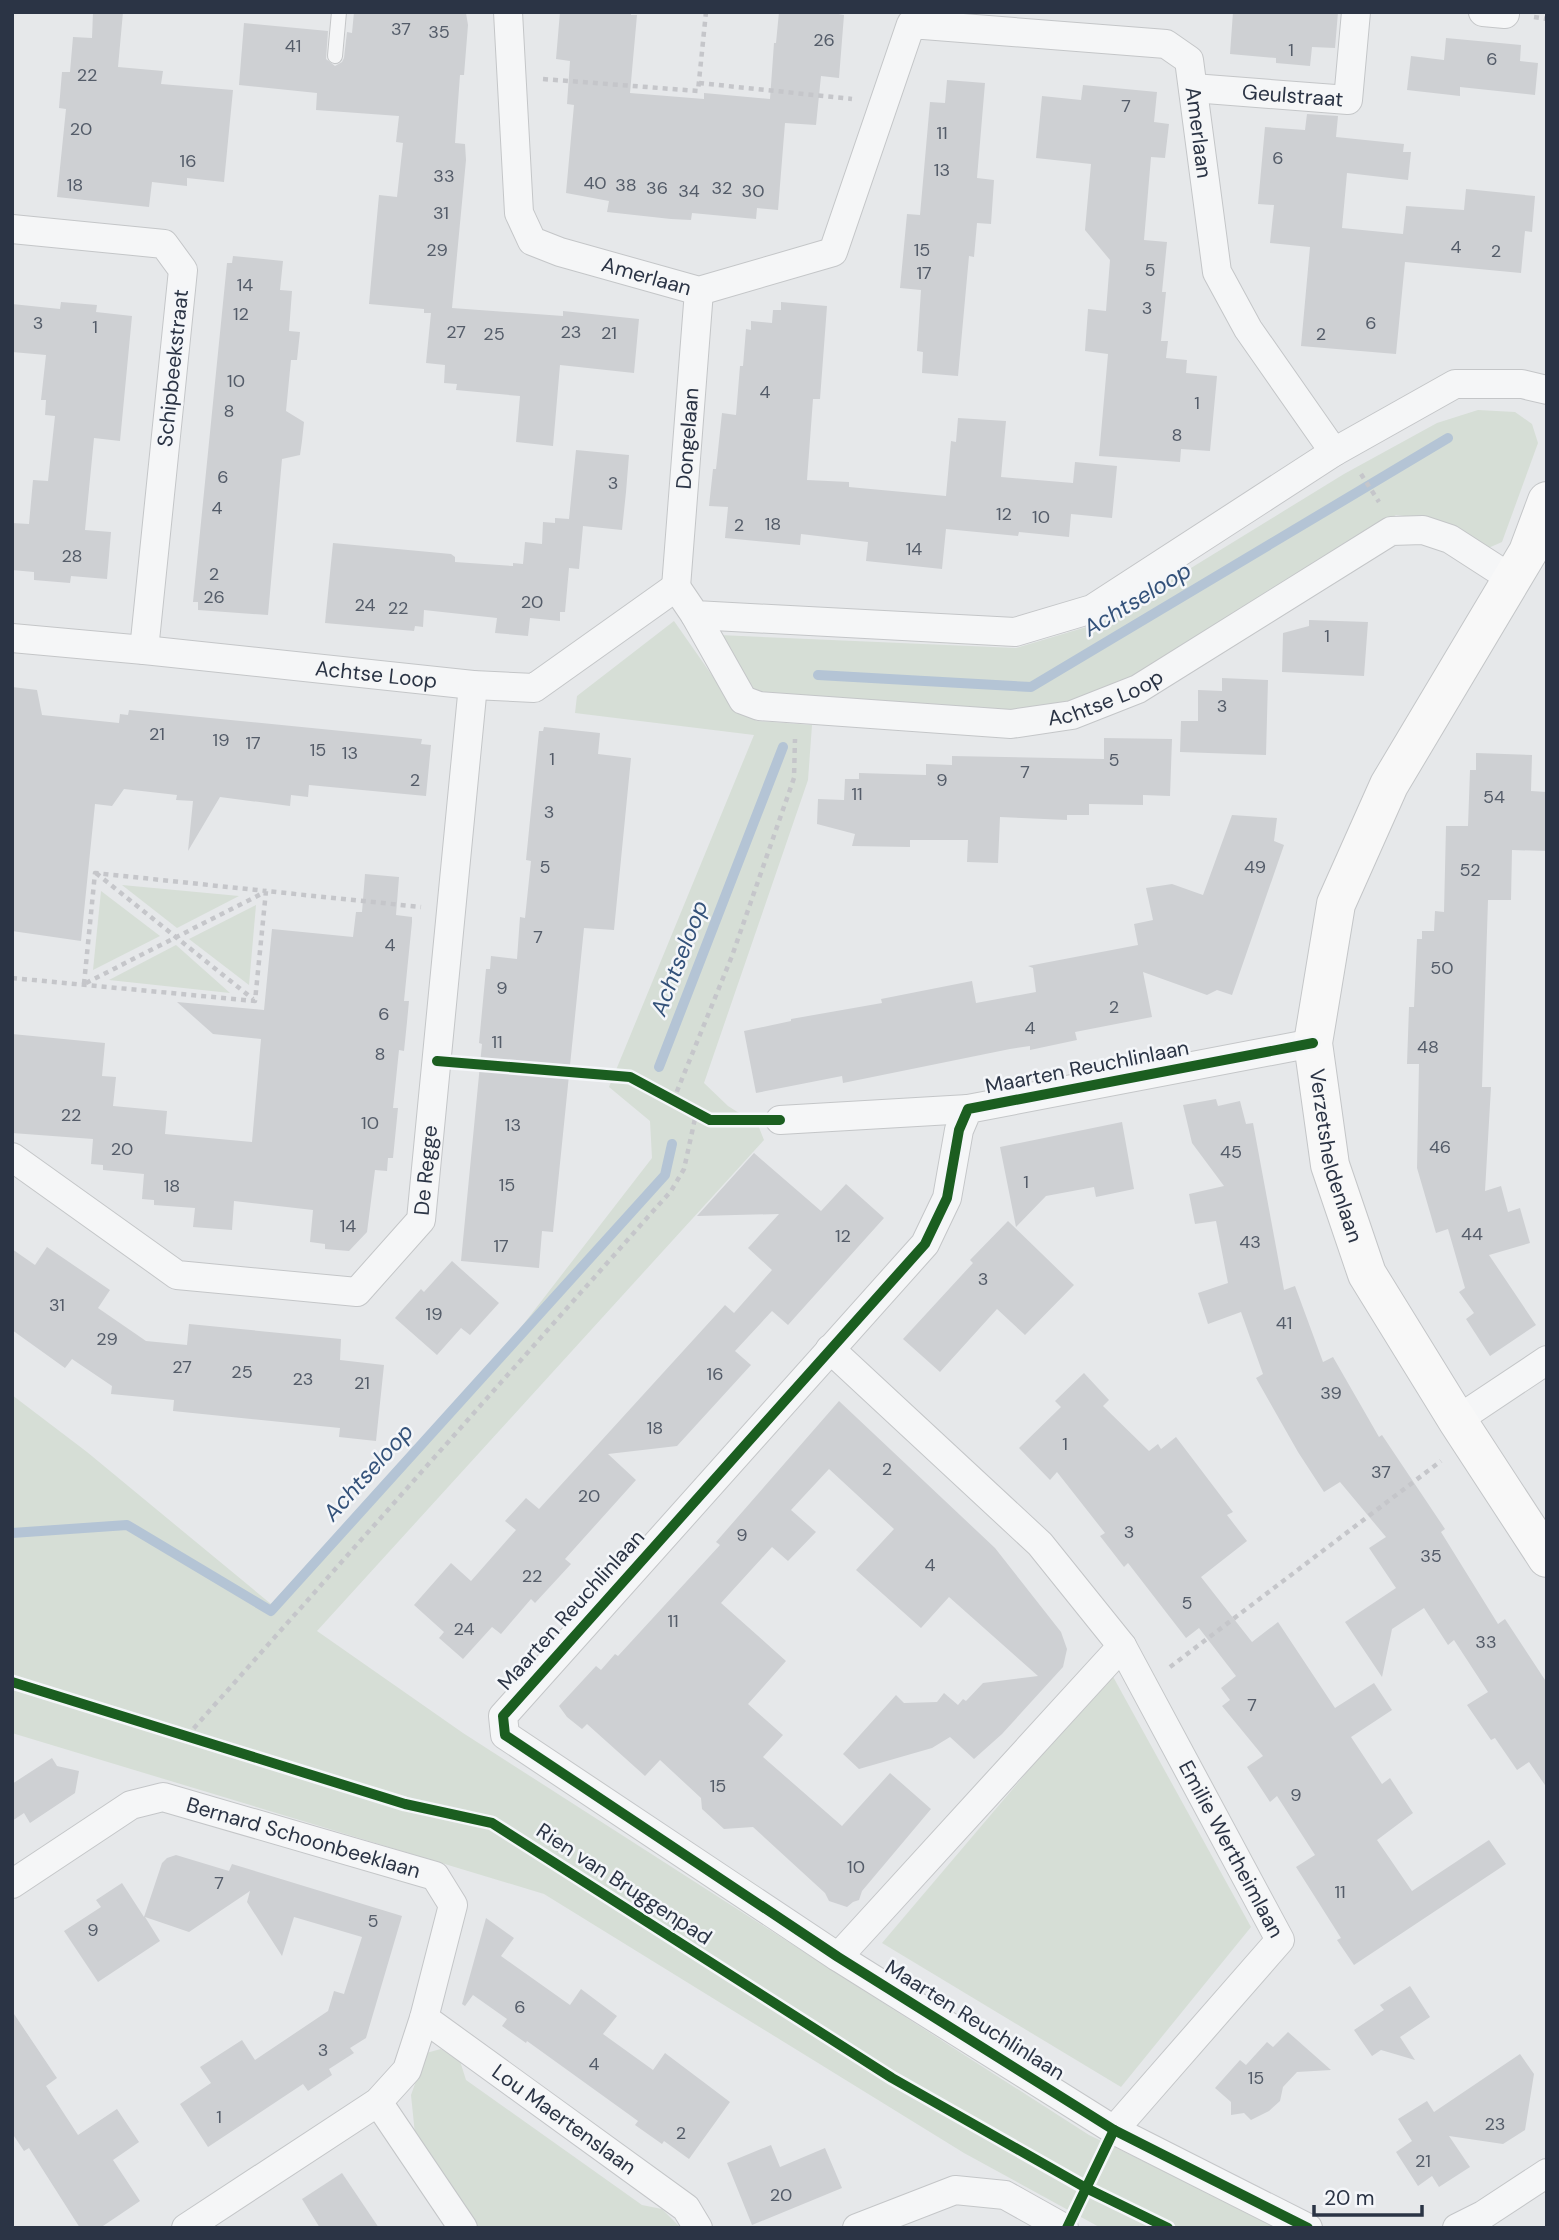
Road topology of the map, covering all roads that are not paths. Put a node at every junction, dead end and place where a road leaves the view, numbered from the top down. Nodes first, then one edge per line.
1 (339, 12) edge
2 (508, 12) edge
3 (1356, 12) edge
4 (902, 18) edge
5 (335, 56) dead end
6 (1193, 88) junction
7 (12, 229) edge
8 (699, 291) junction
9 (1547, 390) edge
10 (1345, 458) junction
11 (1547, 501) edge
12 (1529, 562) edge
13 (676, 587) junction
14 (695, 615) junction
15 (12, 638) edge
16 (144, 650) junction
17 (473, 685) junction
18 (1312, 1043) junction
19 (968, 1109) junction
20 (780, 1120) dead end
21 (12, 1157) edge
22 (830, 1349) junction
23 (1547, 1360) edge
24 (1463, 1430) junction
25 (1547, 1558) edge
26 (1122, 1646) junction
27 (12, 1884) edge
28 (838, 1957) junction
29 (424, 2018) junction
30 (378, 2102) junction
31 (1114, 2130) junction
32 (1547, 2173) edge
33 (1487, 2222) edge
34 (186, 2228) edge
35 (463, 2228) edge
36 (698, 2228) edge
37 (857, 2228) edge
38 (1064, 2228) edge
39 (1308, 2228) edge
40 (1457, 2228) edge

1 - 5 lane
2 - 8 street, Amerlaan
3 - 6 street, Geulstraat
4 - 6 street, Amerlaan
4 - 8 street, Amerlaan
6 - 10 street, Amerlaan
7 - 16 street, Schipbeekstraat
8 - 13 street, Dongelaan
9 - 10 street
10 - 14 street
11 - 12 street, Verzetsheldenlaan
12 - 14 street, Achtse Loop
12 - 18 street, Verzetsheldenlaan
13 - 14 street, Achtse Loop
13 - 17 street, Achtse Loop
15 - 16 street, Achtse Loop
16 - 17 street, Achtse Loop
17 - 21 street, De Regge
18 - 19 street, Maarten Reuchlinlaan
18 - 24 street, Verzetsheldenlaan
19 - 20 street, Maarten Reuchlinlaan
19 - 22 street, Maarten Reuchlinlaan
22 - 26 street, Emilie Wertheimlaan
22 - 28 street, Maarten Reuchlinlaan
23 - 24 street
24 - 25 street, Verzetsheldenlaan
26 - 28 street
26 - 31 street, Emilie Wertheimlaan
27 - 29 street, Bernard Schoonbeeklaan
28 - 31 street, Maarten Reuchlinlaan
29 - 30 street, Bernard Schoonbeeklaan
29 - 36 street, Lou Maertenslaan
30 - 34 street, Bernard Schoonbeeklaan
30 - 35 street
31 - 39 street, Maarten Reuchlinlaan
32 - 33 street
33 - 40 street
37 - 38 street

